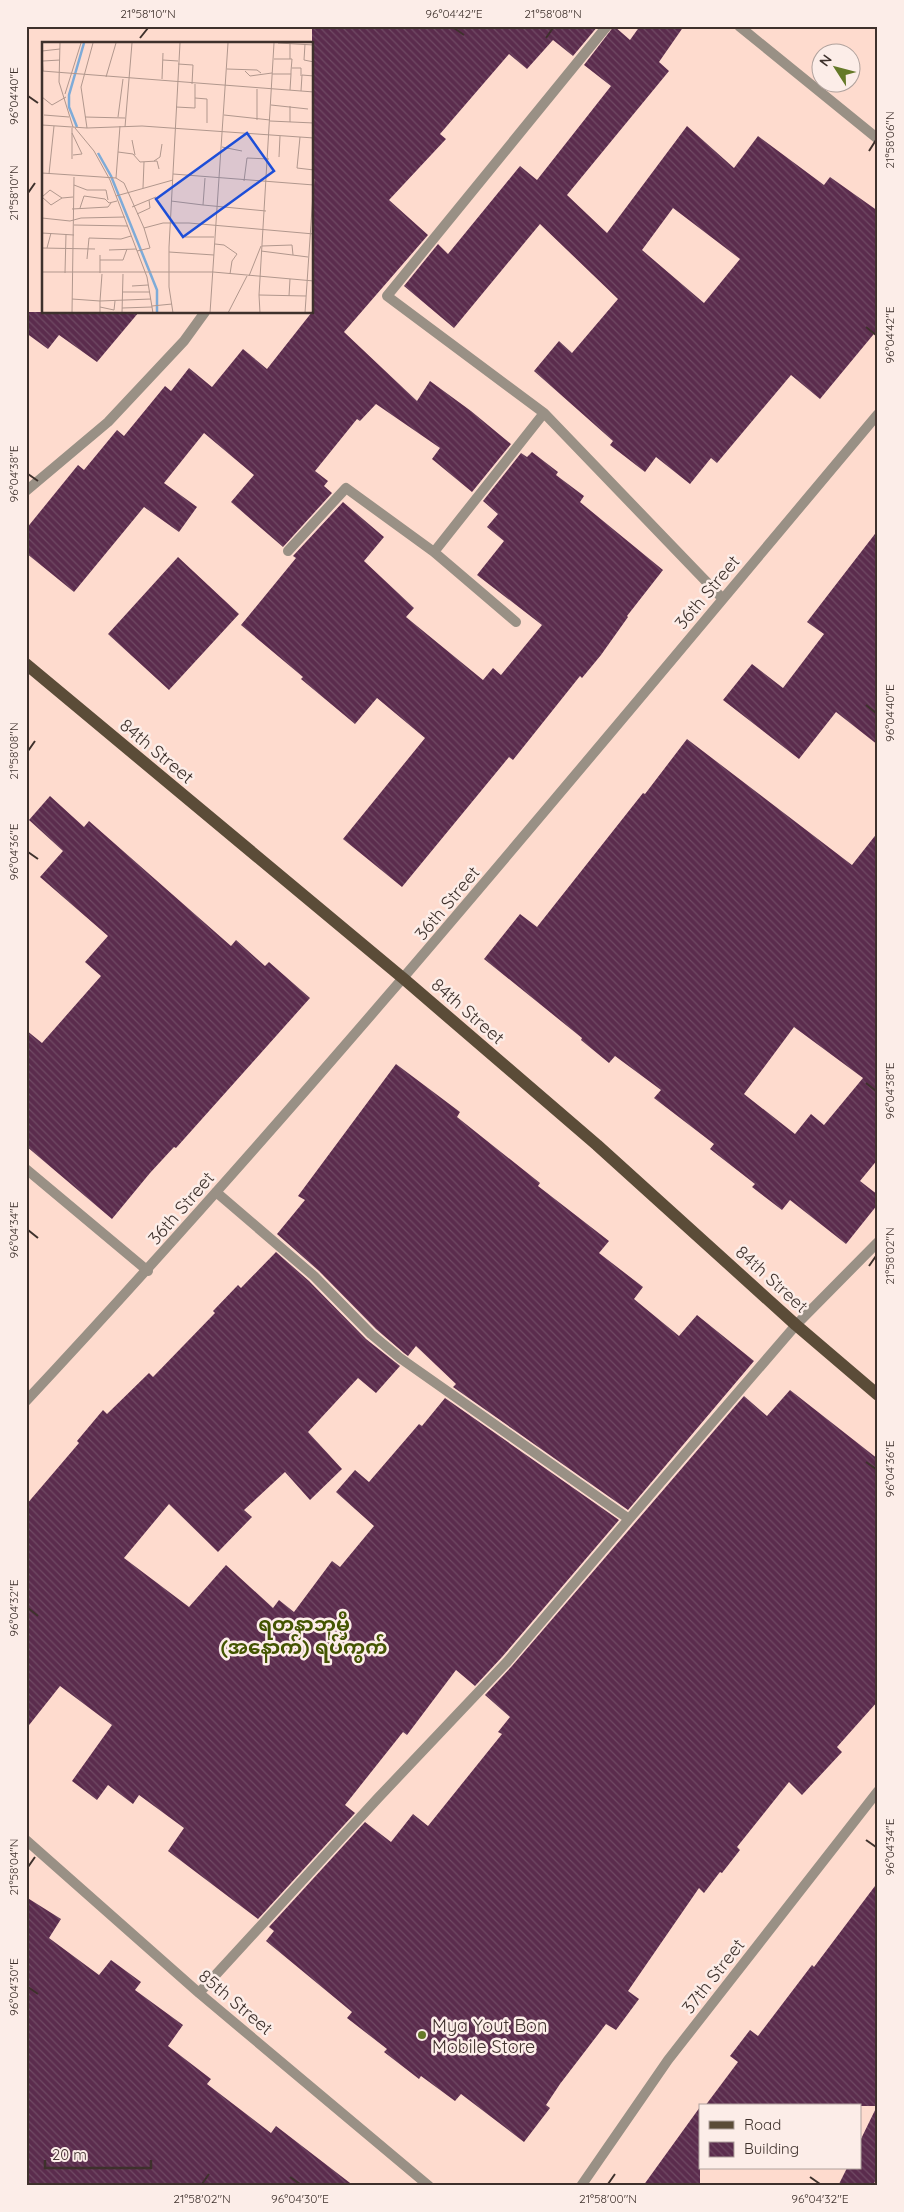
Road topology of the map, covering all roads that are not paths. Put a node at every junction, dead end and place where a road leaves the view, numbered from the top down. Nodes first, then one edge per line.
1 (607, 26) edge
2 (739, 26) edge
3 (878, 139) edge
4 (204, 314) edge
5 (544, 413) junction
6 (878, 414) edge
7 (26, 491) edge
8 (288, 551) dead end
9 (434, 552) junction
10 (723, 599) junction
11 (516, 622) dead end
12 (26, 664) edge
13 (404, 979) junction
14 (26, 1169) edge
15 (216, 1192) junction
16 (878, 1242) edge
17 (148, 1271) junction
18 (796, 1325) junction
19 (878, 1395) edge
20 (26, 1400) edge
21 (629, 1519) junction
22 (878, 1791) edge
23 (26, 1840) edge
24 (199, 1993) junction
25 (429, 2186) edge
26 (581, 2186) edge

1 - 5 street
2 - 3 street
4 - 7 street
5 - 9 street
5 - 10 street
6 - 10 street, 36th Street
8 - 9 street
9 - 11 street
10 - 13 street, 36th Street
12 - 13 main road, 84th Street
13 - 15 street, 36th Street
13 - 18 main road, 84th Street
14 - 17 street
15 - 17 street, 36th Street
15 - 21 street
16 - 18 street
17 - 20 street, 36th Street
18 - 19 main road, 84th Street
18 - 21 street
21 - 24 street
22 - 26 street, 37th Street
23 - 24 street, 85th Street
24 - 25 street, 85th Street

